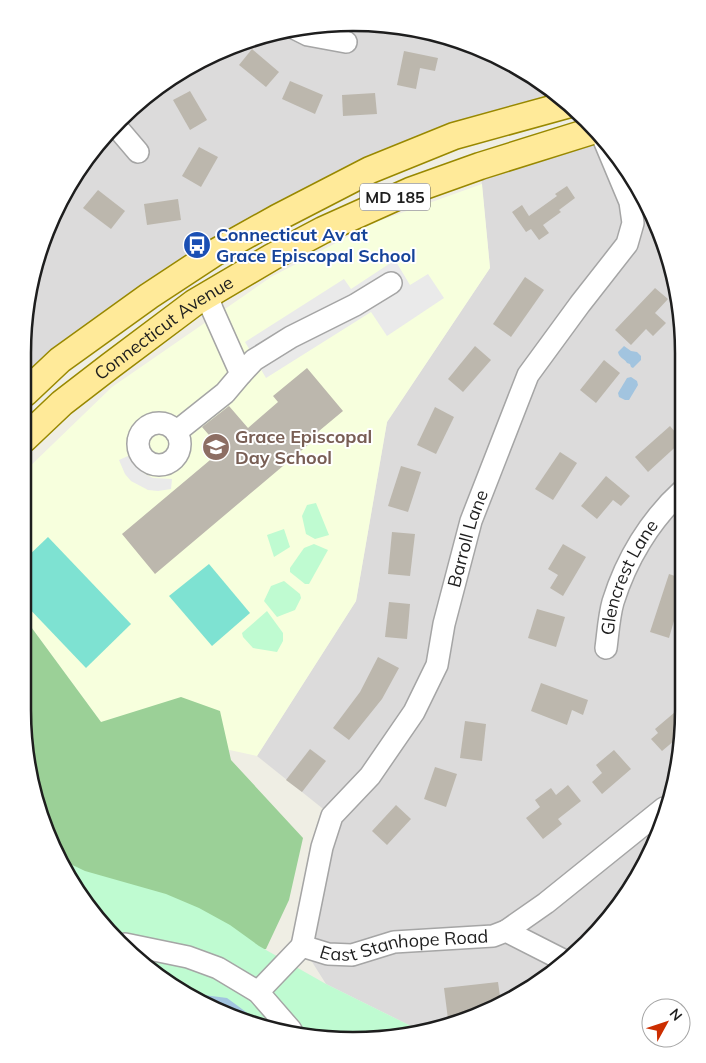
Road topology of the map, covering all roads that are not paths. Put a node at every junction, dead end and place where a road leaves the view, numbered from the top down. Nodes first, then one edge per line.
1 (307, 35) edge
2 (346, 42) dead end
3 (560, 107) edge
4 (120, 131) edge
5 (587, 132) edge
6 (138, 152) dead end
7 (639, 204) edge
8 (192, 268) junction
9 (391, 283) dead end
10 (208, 295) junction
11 (241, 374) junction
12 (31, 387) edge
13 (176, 432) dead end
14 (31, 433) edge
15 (675, 498) edge
16 (606, 648) dead end
17 (658, 813) edge
18 (506, 931) junction
19 (134, 946) edge
20 (302, 946) junction
21 (558, 958) edge
22 (258, 992) junction
23 (287, 1025) edge

1 - 2 street
3 - 8 main road, Connecticut Avenue / MD 185
4 - 6 street
5 - 10 main road, Connecticut Avenue / MD 185
7 - 20 street, Barroll Lane
8 - 10 main road
8 - 12 main road, Connecticut Avenue / MD 185
9 - 11 street
10 - 11 street
10 - 14 main road, Connecticut Avenue / MD 185
11 - 13 street
15 - 16 street, Glencrest Lane
17 - 18 street
18 - 20 street, East Stanhope Road
18 - 21 street, East Stanhope Road
19 - 22 street
20 - 22 street, East Stanhope Road
22 - 23 street

